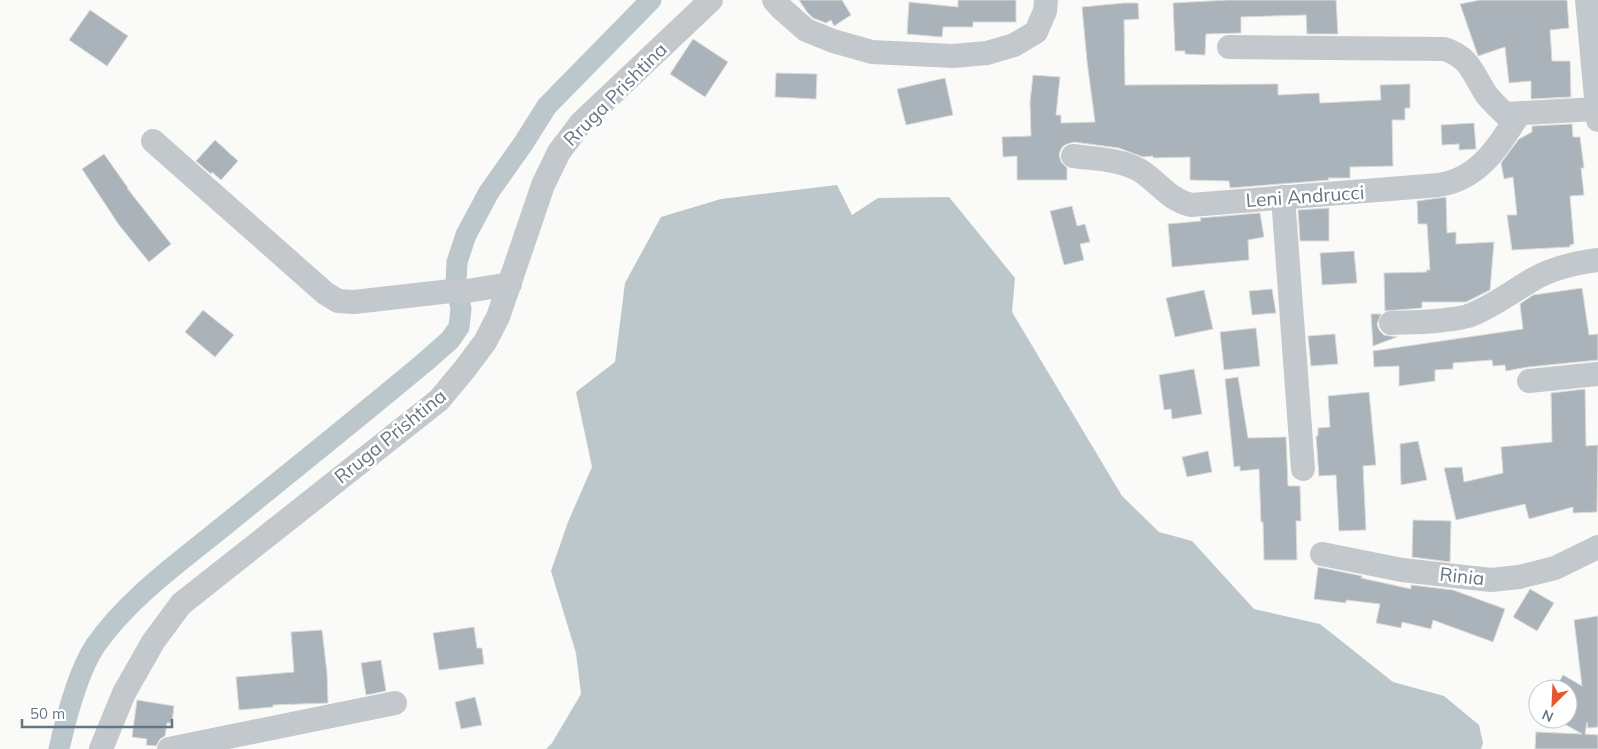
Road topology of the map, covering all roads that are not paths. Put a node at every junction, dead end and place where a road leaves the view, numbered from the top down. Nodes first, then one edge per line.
1 (711, 0) edge
2 (774, 0) edge
3 (1046, 0) edge
4 (1587, 0) edge
5 (1229, 47) dead end
6 (1519, 114) junction
7 (1597, 115) edge
8 (153, 141) dead end
9 (1073, 156) dead end
10 (1283, 197) junction
11 (1598, 260) edge
12 (510, 284) junction
13 (1391, 323) dead end
14 (1598, 374) edge
15 (1529, 381) dead end
16 (1303, 470) dead end
17 (1598, 547) edge
18 (1322, 554) dead end
19 (395, 704) dead end
20 (100, 749) edge
21 (169, 749) edge

1 - 12 street, Rruga Prishtina
2 - 3 street
4 - 7 street
5 - 6 street
6 - 7 street
6 - 10 street, Leni Andrucci
8 - 12 street
9 - 10 street, Leni Andrucci
10 - 16 street
11 - 13 street
12 - 20 street, Rruga Prishtina
14 - 15 street
17 - 18 street, Rinia
19 - 21 street

